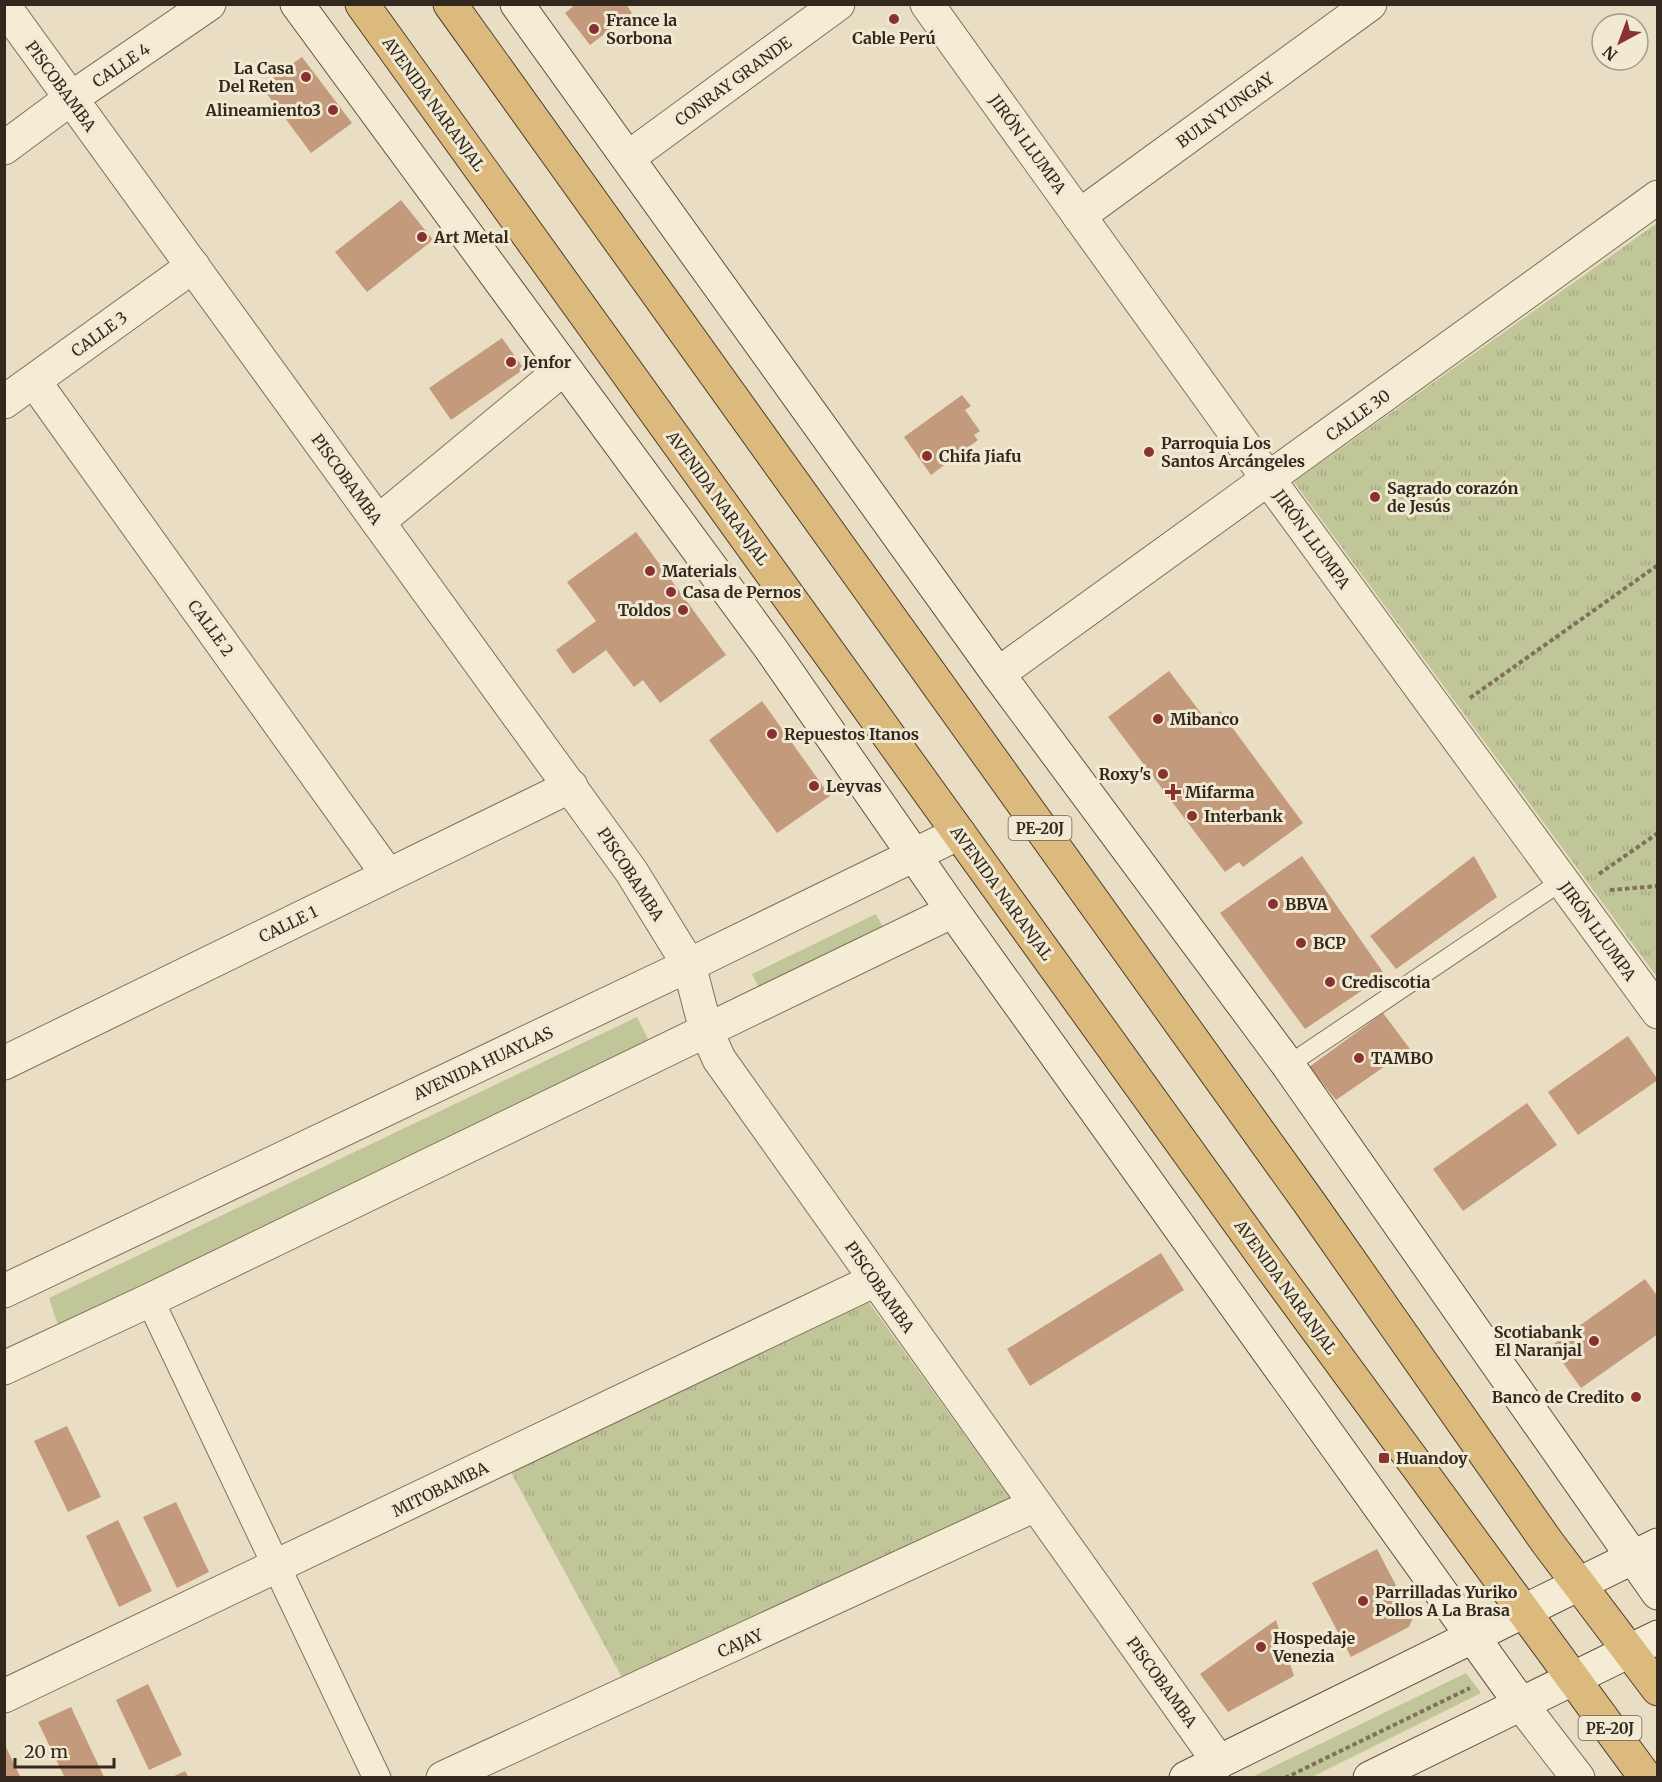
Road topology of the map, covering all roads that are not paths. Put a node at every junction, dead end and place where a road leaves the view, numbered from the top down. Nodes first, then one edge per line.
1 (209, 4) edge
2 (297, 4) edge
3 (362, 4) edge
4 (450, 4) edge
5 (517, 4) edge
6 (838, 4) edge
7 (927, 4) edge
8 (1370, 4) edge
9 (4, 6) edge
10 (70, 99) junction
11 (4, 148) edge
12 (629, 157) junction
13 (1658, 197) edge
14 (1079, 216) junction
15 (193, 266) junction
16 (564, 368) junction
17 (34, 381) junction
18 (4, 402) edge
19 (1269, 480) junction
20 (378, 522) junction
21 (998, 674) junction
22 (571, 786) junction
23 (959, 833) junction
24 (916, 855) junction
25 (388, 875) junction
26 (1566, 887) junction
27 (953, 911) junction
28 (689, 965) junction
29 (1658, 1012) edge
30 (706, 1030) junction
31 (4, 1063) edge
32 (1288, 1065) junction
33 (875, 1280) junction
34 (4, 1291) edge
35 (150, 1300) junction
36 (4, 1368) edge
37 (1035, 1506) junction
38 (1645, 1552) edge
39 (277, 1568) junction
40 (1579, 1585) junction
41 (1658, 1593) edge
42 (1526, 1611) junction
43 (1472, 1637) junction
44 (1644, 1644) edge
45 (1575, 1678) junction
46 (1658, 1689) edge
47 (4, 1696) edge
48 (1521, 1704) junction
49 (1219, 1762) junction
50 (377, 1778) edge
51 (443, 1778) edge
52 (1186, 1778) edge
53 (1370, 1778) edge
54 (1578, 1778) edge
55 (1646, 1778) edge

1 - 10 street, CALLE 4
2 - 16 street
3 - 23 highway, AVENIDA NARANJAL / PE-20J
4 - 40 highway, PE-20J
5 - 12 street
6 - 12 street, CONRAY GRANDE
7 - 14 street, JIRÓN LLUMPA
8 - 14 street, BULN YUNGAY
9 - 10 street, PISCOBAMBA
10 - 11 street, CALLE 4
10 - 15 street, PISCOBAMBA
12 - 21 street
13 - 19 street, CALLE 30
14 - 19 street, JIRÓN LLUMPA
15 - 17 street, CALLE 3
15 - 20 street, PISCOBAMBA
16 - 20 street
16 - 24 street
17 - 18 street, CALLE 3
17 - 25 street, CALLE 2
19 - 21 street, CALLE 30
19 - 26 street, JIRÓN LLUMPA
20 - 22 street, PISCOBAMBA
21 - 32 street
22 - 25 street, CALLE 1
22 - 28 street, PISCOBAMBA
23 - 24 street, AVENIDA HUAYLAS
23 - 42 highway, AVENIDA NARANJAL / PE-20J
24 - 27 street
24 - 28 street, AVENIDA HUAYLAS
25 - 31 street, CALLE 1
26 - 29 street, JIRÓN LLUMPA
26 - 32 lane
27 - 30 street
27 - 43 street
28 - 30 street, PISCOBAMBA
28 - 34 street, AVENIDA HUAYLAS
30 - 33 street, PISCOBAMBA
30 - 35 street
32 - 38 street
33 - 37 street, PISCOBAMBA
33 - 39 street, MITOBAMBA
35 - 36 street
35 - 39 street
37 - 49 street, PISCOBAMBA
37 - 51 street, CAJAY
38 - 40 street
38 - 41 street
39 - 47 street, MITOBAMBA
39 - 50 street
40 - 42 street
40 - 44 highway, PE-20J
42 - 43 street
42 - 45 highway, AVENIDA NARANJAL / PE-20J
43 - 48 street
43 - 49 street
44 - 45 street
44 - 46 highway, PE-20J
45 - 48 street
45 - 55 highway, AVENIDA NARANJAL / PE-20J
48 - 53 street
48 - 54 street
49 - 52 street

